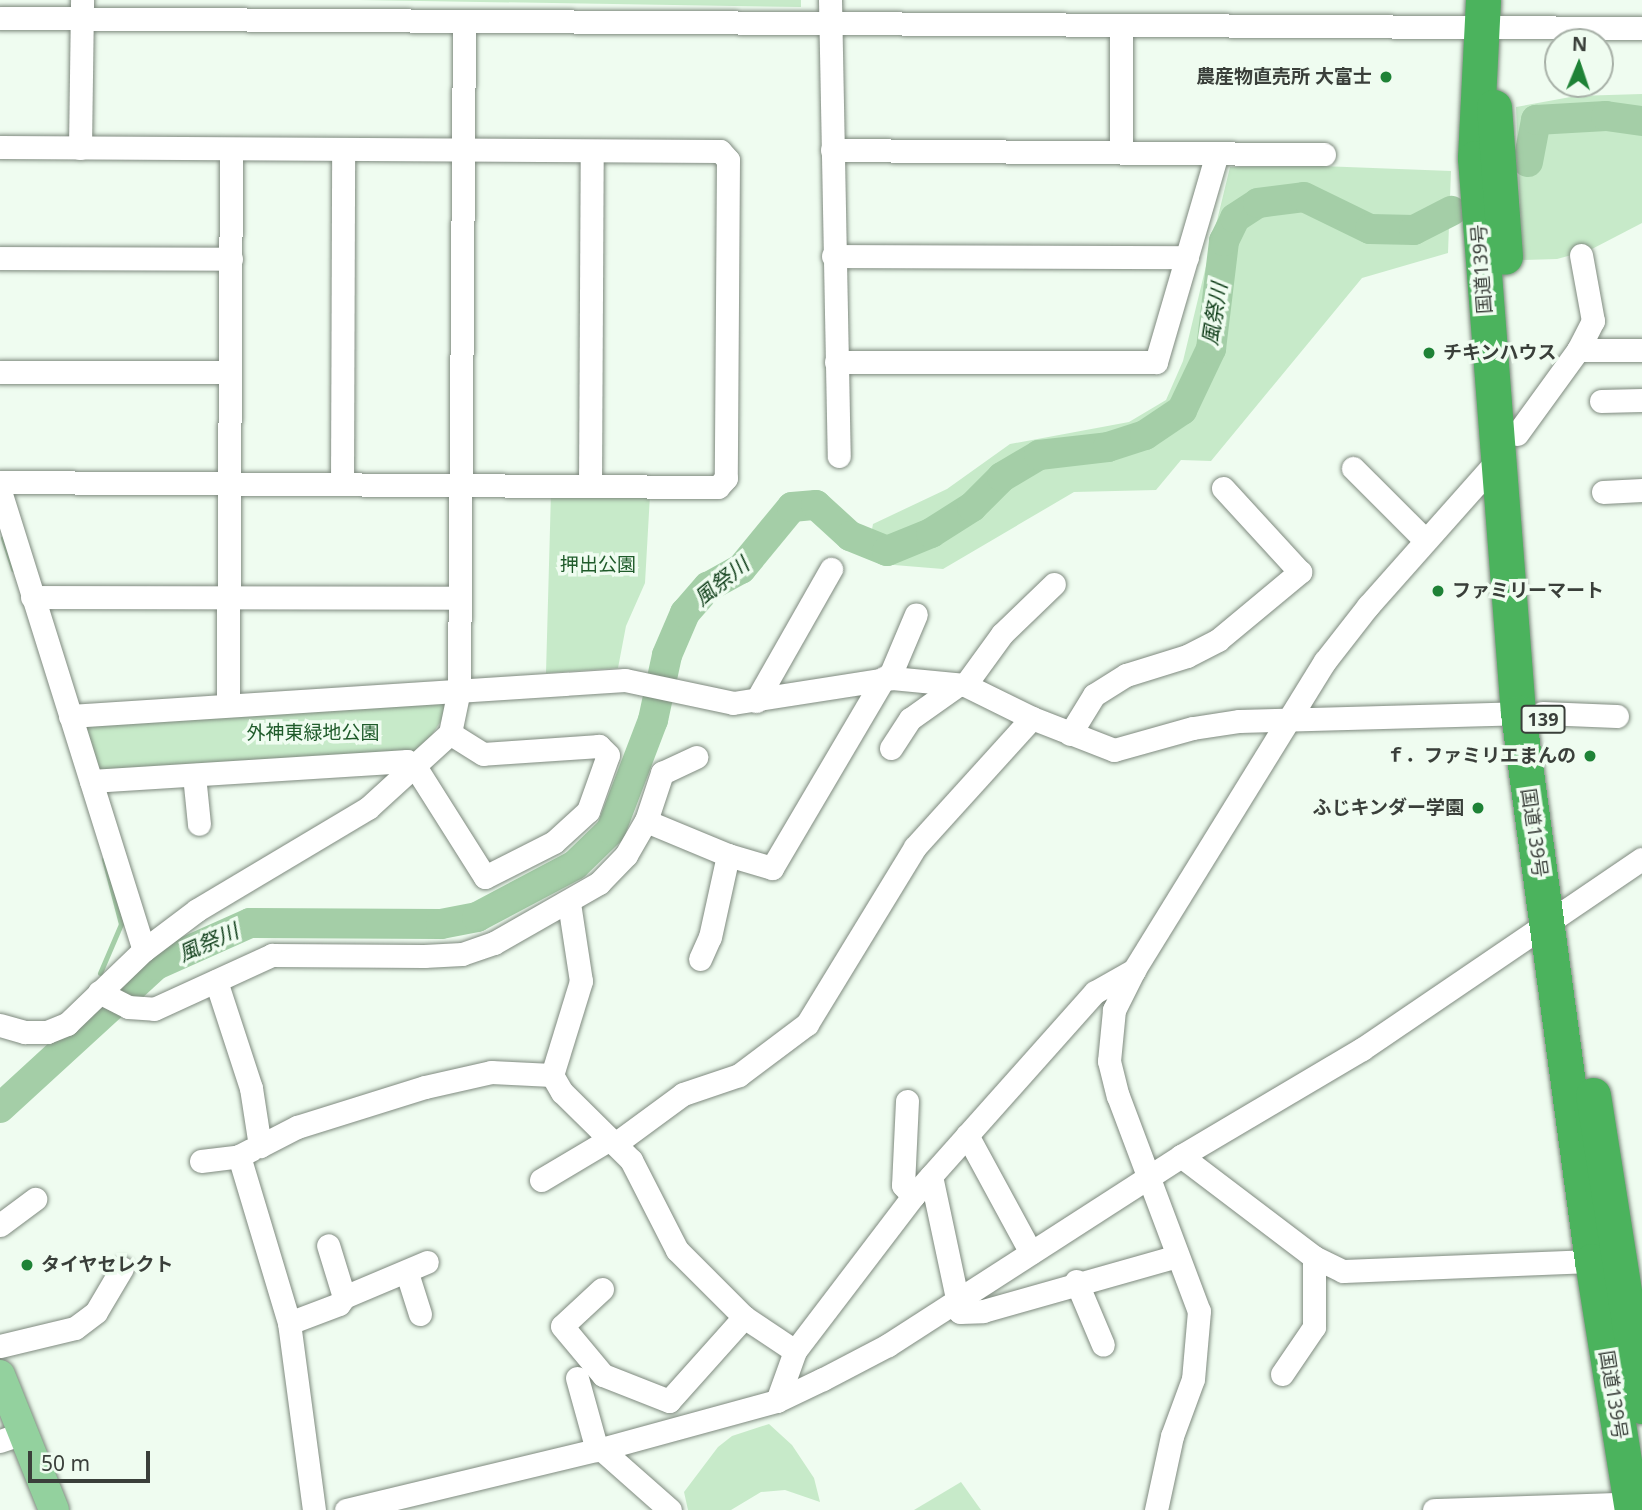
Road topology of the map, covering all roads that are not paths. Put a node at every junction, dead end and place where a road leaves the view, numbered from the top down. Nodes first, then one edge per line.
1 (830, 0) edge
2 (82, 9) edge
3 (1483, 13) edge
4 (0, 18) edge
5 (464, 21) junction
6 (830, 23) junction
7 (1121, 25) junction
8 (1642, 28) edge
9 (0, 147) edge
10 (80, 148) junction
11 (231, 149) junction
12 (343, 149) junction
13 (463, 150) junction
14 (832, 150) junction
15 (592, 151) junction
16 (1121, 152) junction
17 (1217, 154) junction
18 (1324, 154) dead end
19 (1581, 255) dead end
20 (833, 256) junction
21 (1187, 257) junction
22 (0, 258) edge
23 (232, 260) junction
24 (1578, 350) junction
25 (1642, 350) edge
26 (836, 362) junction
27 (0, 372) edge
28 (230, 372) junction
29 (1642, 400) edge
30 (1601, 401) dead end
31 (1517, 434) junction
32 (839, 456) dead end
33 (1496, 462) junction
34 (1353, 468) dead end
35 (0, 482) edge
36 (230, 484) junction
37 (342, 484) junction
38 (461, 486) junction
39 (590, 486) junction
40 (1223, 488) dead end
41 (1642, 490) edge
42 (0, 491) edge
43 (1603, 492) dead end
44 (1425, 540) junction
45 (831, 569) dead end
46 (1054, 584) dead end
47 (32, 597) junction
48 (229, 597) junction
49 (460, 598) junction
50 (916, 614) dead end
51 (886, 678) junction
52 (960, 686) junction
53 (459, 690) junction
54 (756, 701) junction
55 (228, 703) junction
56 (1530, 713) junction
57 (70, 716) junction
58 (1617, 716) dead end
59 (1290, 717) junction
60 (1032, 718) junction
61 (450, 733) junction
62 (1070, 734) junction
63 (891, 748) dead end
64 (697, 757) dead end
65 (416, 768) junction
66 (194, 775) junction
67 (91, 781) junction
68 (646, 821) junction
69 (199, 824) dead end
70 (728, 855) junction
71 (1642, 859) edge
72 (569, 903) junction
73 (1557, 917) junction
74 (144, 950) junction
75 (700, 959) dead end
76 (1134, 970) junction
77 (216, 981) junction
78 (101, 993) junction
79 (0, 1025) edge
80 (552, 1075) junction
81 (907, 1101) dead end
82 (967, 1135) junction
83 (613, 1142) junction
84 (260, 1146) junction
85 (239, 1156) junction
86 (1181, 1156) junction
87 (201, 1161) dead end
88 (931, 1175) junction
89 (1148, 1178) junction
90 (541, 1180) dead end
91 (913, 1196) junction
92 (35, 1199) dead end
93 (0, 1226) edge
94 (328, 1245) dead end
95 (1031, 1253) junction
96 (1177, 1256) junction
97 (1314, 1257) junction
98 (1618, 1260) edge
99 (122, 1268) dead end
100 (1076, 1282) junction
101 (602, 1289) dead end
102 (344, 1297) junction
103 (958, 1300) junction
104 (421, 1314) dead end
105 (744, 1317) junction
106 (289, 1323) junction
107 (1103, 1345) dead end
108 (0, 1346) edge
109 (795, 1351) junction
110 (1282, 1374) dead end
111 (0, 1375) edge
112 (577, 1378) dead end
113 (777, 1401) junction
114 (1642, 1406) edge
115 (12, 1437) edge
116 (599, 1450) junction
117 (1635, 1506) edge
118 (54, 1510) edge
119 (314, 1510) edge
120 (346, 1510) edge
121 (670, 1510) edge
122 (1156, 1510) edge
123 (1434, 1510) edge

1 - 6 street
2 - 4 street
2 - 5 street
2 - 10 street
3 - 7 street
3 - 8 street
3 - 31 highway, 国道139号 / 139
3 - 33 highway, 国道139号 / 139
5 - 6 street
5 - 13 street
6 - 7 street
6 - 14 street
7 - 16 street
9 - 10 street
10 - 11 street
11 - 12 street
11 - 23 street
12 - 13 street
12 - 37 street
13 - 15 street
13 - 38 street
14 - 16 street
14 - 20 street
15 - 39 street
15 - 39 street
16 - 17 street
17 - 18 street
17 - 21 street
19 - 24 street
20 - 21 street
20 - 26 street
21 - 26 street
22 - 23 street
23 - 28 street
24 - 25 street
24 - 31 street
26 - 32 street
27 - 28 street
28 - 36 street
29 - 30 street
31 - 56 highway, 国道139号 / 139
33 - 44 street
33 - 56 highway, 国道139号 / 139
34 - 44 street
35 - 36 street
36 - 37 street
36 - 48 street
37 - 38 street
38 - 39 street
38 - 49 street
40 - 62 street
41 - 43 street
42 - 47 street
44 - 59 street
45 - 54 street
46 - 52 street
47 - 48 street
47 - 57 street
48 - 49 street
48 - 55 street
49 - 53 street
50 - 51 street
51 - 52 street
51 - 54 street
51 - 70 street
52 - 60 street
52 - 63 street
53 - 54 street
53 - 55 street
53 - 61 street
55 - 57 street
56 - 58 street
56 - 59 street
56 - 73 highway, 国道139号 / 139
57 - 67 street
59 - 62 street
59 - 76 street
60 - 62 street
60 - 83 street
61 - 65 street
61 - 65 street
64 - 68 street
65 - 66 street
65 - 74 street
66 - 67 street
66 - 69 street
67 - 74 street
68 - 70 street
68 - 72 street
70 - 75 street
71 - 73 street
72 - 77 street
72 - 80 street
73 - 86 street
73 - 98 highway, 国道139号 / 139
74 - 78 street
76 - 82 street
76 - 89 street
77 - 78 street
77 - 84 street
78 - 79 street
80 - 83 street
80 - 84 street
81 - 91 street
82 - 88 street
82 - 95 street
83 - 90 street
83 - 105 street
84 - 85 street
85 - 87 street
85 - 106 street
86 - 89 street
86 - 97 street
88 - 91 street
88 - 103 street
89 - 95 street
89 - 96 street
91 - 109 street
92 - 93 street
94 - 102 street
95 - 103 street
96 - 100 street
96 - 122 street
97 - 98 street
97 - 110 street
98 - 114 highway, 国道139号 / 139
98 - 117 highway, 国道139号 / 139
99 - 108 street
100 - 103 street
100 - 107 street
101 - 105 street
102 - 104 street
102 - 106 street
103 - 113 street
105 - 109 street
106 - 119 street
109 - 113 street
111 - 115 main road
112 - 116 street
113 - 116 street
115 - 118 main road
116 - 120 street
116 - 121 street
117 - 123 street

